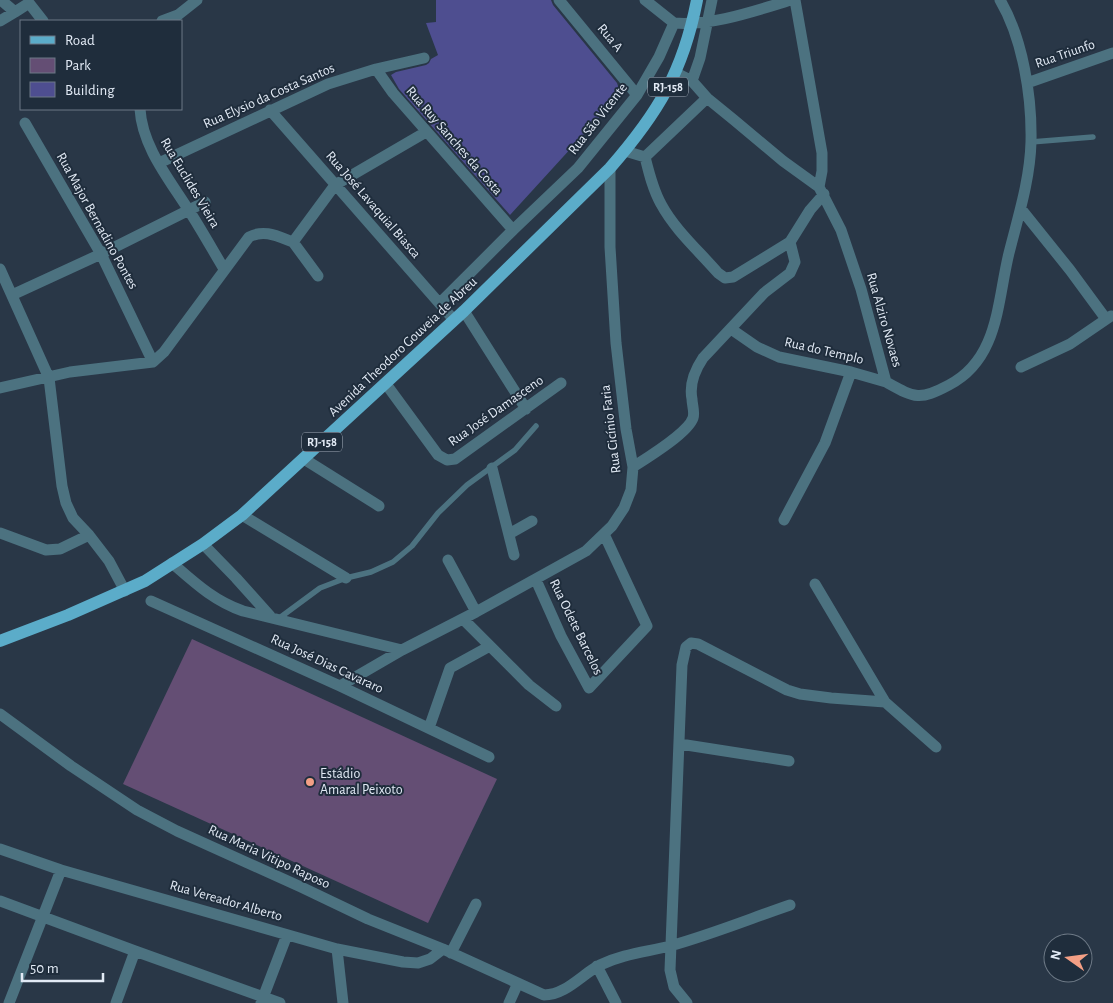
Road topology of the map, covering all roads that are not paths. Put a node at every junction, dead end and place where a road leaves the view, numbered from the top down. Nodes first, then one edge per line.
1 (1, 0) edge
2 (197, 0) edge
3 (559, 0) edge
4 (644, 0) edge
5 (697, 0) edge
6 (712, 0) edge
7 (791, 0) edge
8 (795, 0) edge
9 (1000, 0) edge
10 (29, 1) edge
11 (15, 12) junction
12 (42, 20) edge
13 (165, 20) edge
14 (0, 21) edge
15 (708, 22) junction
16 (674, 23) junction
17 (692, 24) junction
18 (1113, 53) edge
19 (424, 58) dead end
20 (376, 69) junction
21 (676, 73) junction
22 (692, 81) junction
23 (1027, 83) junction
24 (637, 95) junction
25 (707, 98) junction
26 (140, 110) edge
27 (270, 110) junction
28 (25, 123) dead end
29 (426, 132) junction
30 (1093, 137) dead end
31 (1031, 142) junction
32 (625, 151) junction
33 (645, 157) junction
34 (159, 164) junction
35 (610, 168) junction
36 (336, 185) junction
37 (821, 190) junction
38 (205, 202) dead end
39 (1021, 209) junction
40 (189, 211) junction
41 (513, 230) junction
42 (293, 242) junction
43 (790, 242) junction
44 (101, 254) junction
45 (0, 269) edge
46 (224, 269) junction
47 (318, 276) dead end
48 (12, 296) junction
49 (440, 303) junction
50 (464, 311) junction
51 (1110, 317) edge
52 (454, 320) junction
53 (731, 330) junction
54 (153, 362) junction
55 (1021, 367) dead end
56 (851, 372) junction
57 (49, 378) junction
58 (886, 382) junction
59 (561, 383) dead end
60 (386, 384) junction
61 (0, 388) edge
62 (526, 409) junction
63 (536, 426) dead end
64 (304, 459) junction
65 (633, 467) junction
66 (492, 468) junction
67 (379, 506) dead end
68 (242, 515) junction
69 (784, 520) dead end
70 (532, 521) dead end
71 (0, 532) edge
72 (509, 534) junction
73 (604, 534) junction
74 (89, 535) junction
75 (202, 544) junction
76 (514, 555) dead end
77 (448, 560) dead end
78 (172, 564) junction
79 (346, 578) junction
80 (536, 580) junction
81 (815, 584) dead end
82 (125, 591) junction
83 (151, 601) dead end
84 (476, 612) junction
85 (274, 618) junction
86 (463, 619) junction
87 (0, 641) edge
88 (490, 646) junction
89 (402, 650) junction
90 (340, 686) junction
91 (885, 702) junction
92 (556, 706) dead end
93 (0, 714) edge
94 (429, 728) junction
95 (680, 744) junction
96 (936, 747) dead end
97 (489, 756) dead end
98 (789, 761) dead end
99 (0, 849) edge
100 (61, 870) junction
101 (0, 901) edge
102 (476, 904) dead end
103 (790, 905) dead end
104 (42, 916) junction
105 (287, 935) junction
106 (670, 946) junction
107 (337, 949) junction
108 (447, 951) junction
109 (135, 952) junction
110 (597, 966) junction
111 (518, 983) junction
112 (263, 1000) edge
113 (9, 1003) edge
114 (116, 1003) edge
115 (280, 1003) edge
116 (343, 1003) edge
117 (509, 1003) edge
118 (616, 1003) edge
119 (687, 1003) edge

1 - 11 street
2 - 13 street
3 - 24 street, Rua A
4 - 16 street
5 - 17 main road, Avenida Theodoro Gouveia de Abreu / RJ-158
6 - 15 street
7 - 15 street
8 - 37 street
9 - 23 street, Rua Alziro Novaes
10 - 11 street
10 - 12 street
11 - 14 street
15 - 17 street
15 - 22 street
16 - 17 street
16 - 24 street, Rua São Vicente
17 - 21 main road, Avenida Theodoro Gouveia de Abreu / RJ-158
18 - 23 street, Rua Triunfo
19 - 20 street, Rua Elysio da Costa Santos
20 - 27 street, Rua Elysio da Costa Santos
20 - 29 street, Rua Ruy Sanches da Costa
21 - 22 street, Rua Alziro Novaes
21 - 32 main road, Avenida Theodoro Gouveia de Abreu / RJ-158
22 - 25 street, Rua Alziro Novaes
23 - 31 street, Rua Alziro Novaes
24 - 41 street, Rua São Vicente
25 - 33 street
25 - 37 street, Rua Alziro Novaes
26 - 34 street, Rua Euclides Vieira
27 - 34 street, Rua Elysio da Costa Santos
27 - 36 street, Rua José Lavaquial Biasca
28 - 44 street, Rua Major Bernadino Pontes
29 - 36 street
29 - 41 street, Rua Ruy Sanches da Costa
30 - 31 lane
31 - 39 street, Rua Alziro Novaes
32 - 33 street
32 - 35 main road, Avenida Theodoro Gouveia de Abreu / RJ-158
33 - 43 street
34 - 40 street, Rua Euclides Vieira
35 - 50 main road, Avenida Theodoro Gouveia de Abreu / RJ-158
35 - 65 street, Rua Cicínio Faria
36 - 42 street
36 - 49 street, Rua José Lavaquial Biasca
37 - 43 street
37 - 58 street, Rua Alziro Novaes
38 - 40 street
39 - 51 street
39 - 58 street, Rua Alziro Novaes
40 - 44 street
40 - 46 street, Rua Euclides Vieira
41 - 49 street, Rua São Vicente
42 - 46 street
42 - 47 street
43 - 53 street
44 - 48 street
44 - 54 street, Rua Major Bernadino Pontes
45 - 48 street
46 - 54 street
48 - 57 street
49 - 52 street, Rua José Lavaquial Biasca
50 - 52 main road, Avenida Theodoro Gouveia de Abreu / RJ-158
50 - 62 street
51 - 55 street
52 - 60 main road, Avenida Theodoro Gouveia de Abreu / RJ-158
53 - 56 street, Rua do Templo
53 - 65 street
54 - 57 street
56 - 58 street, Rua do Templo
56 - 69 street
57 - 61 street
57 - 74 street
59 - 62 street, Rua José Damasceno
60 - 62 street, Rua José Damasceno
60 - 64 main road, Avenida Theodoro Gouveia de Abreu / RJ-158
63 - 66 lane
64 - 67 street
64 - 68 main road, Avenida Theodoro Gouveia de Abreu / RJ-158
65 - 73 street, Rua Cicínio Faria
66 - 72 street
66 - 79 lane
68 - 75 main road, Avenida Theodoro Gouveia de Abreu / RJ-158
68 - 79 street
70 - 72 street
71 - 74 street
72 - 76 street
73 - 80 street, Rua Cicínio Faria
73 - 80 street, Rua Odete Barcelos
74 - 82 street
75 - 78 main road, Avenida Theodoro Gouveia de Abreu / RJ-158
75 - 85 street
77 - 84 street
78 - 82 main road, Avenida Theodoro Gouveia de Abreu / RJ-158
78 - 85 street
79 - 85 lane
80 - 84 street, Rua Cicínio Faria
81 - 91 street
82 - 87 main road, Avenida Theodoro Gouveia de Abreu / RJ-158
83 - 90 street, Rua José Dias Cavararo
84 - 86 street, Rua Cicínio Faria
85 - 89 street
86 - 88 street
86 - 89 street, Rua Cicínio Faria
88 - 92 street
88 - 94 street
89 - 90 street, Rua Cicínio Faria
90 - 94 street, Rua José Dias Cavararo
91 - 95 street
91 - 96 street
93 - 108 street, Rua Maria Vitipo Raposo
94 - 97 street, Rua José Dias Cavararo
95 - 98 street
95 - 106 street
99 - 100 street, Rua Vereador Alberto
100 - 104 street
100 - 105 street, Rua Vereador Alberto
101 - 104 street
102 - 108 street
103 - 106 street
104 - 109 street
104 - 113 street
105 - 107 street, Rua Vereador Alberto
105 - 112 street
106 - 110 street
106 - 119 street
107 - 108 street, Rua Vereador Alberto
107 - 116 street
108 - 111 street, Rua Maria Vitipo Raposo
109 - 112 street
109 - 114 street
110 - 111 street, Rua Maria Vitipo Raposo
110 - 118 street
111 - 117 street
112 - 115 street

